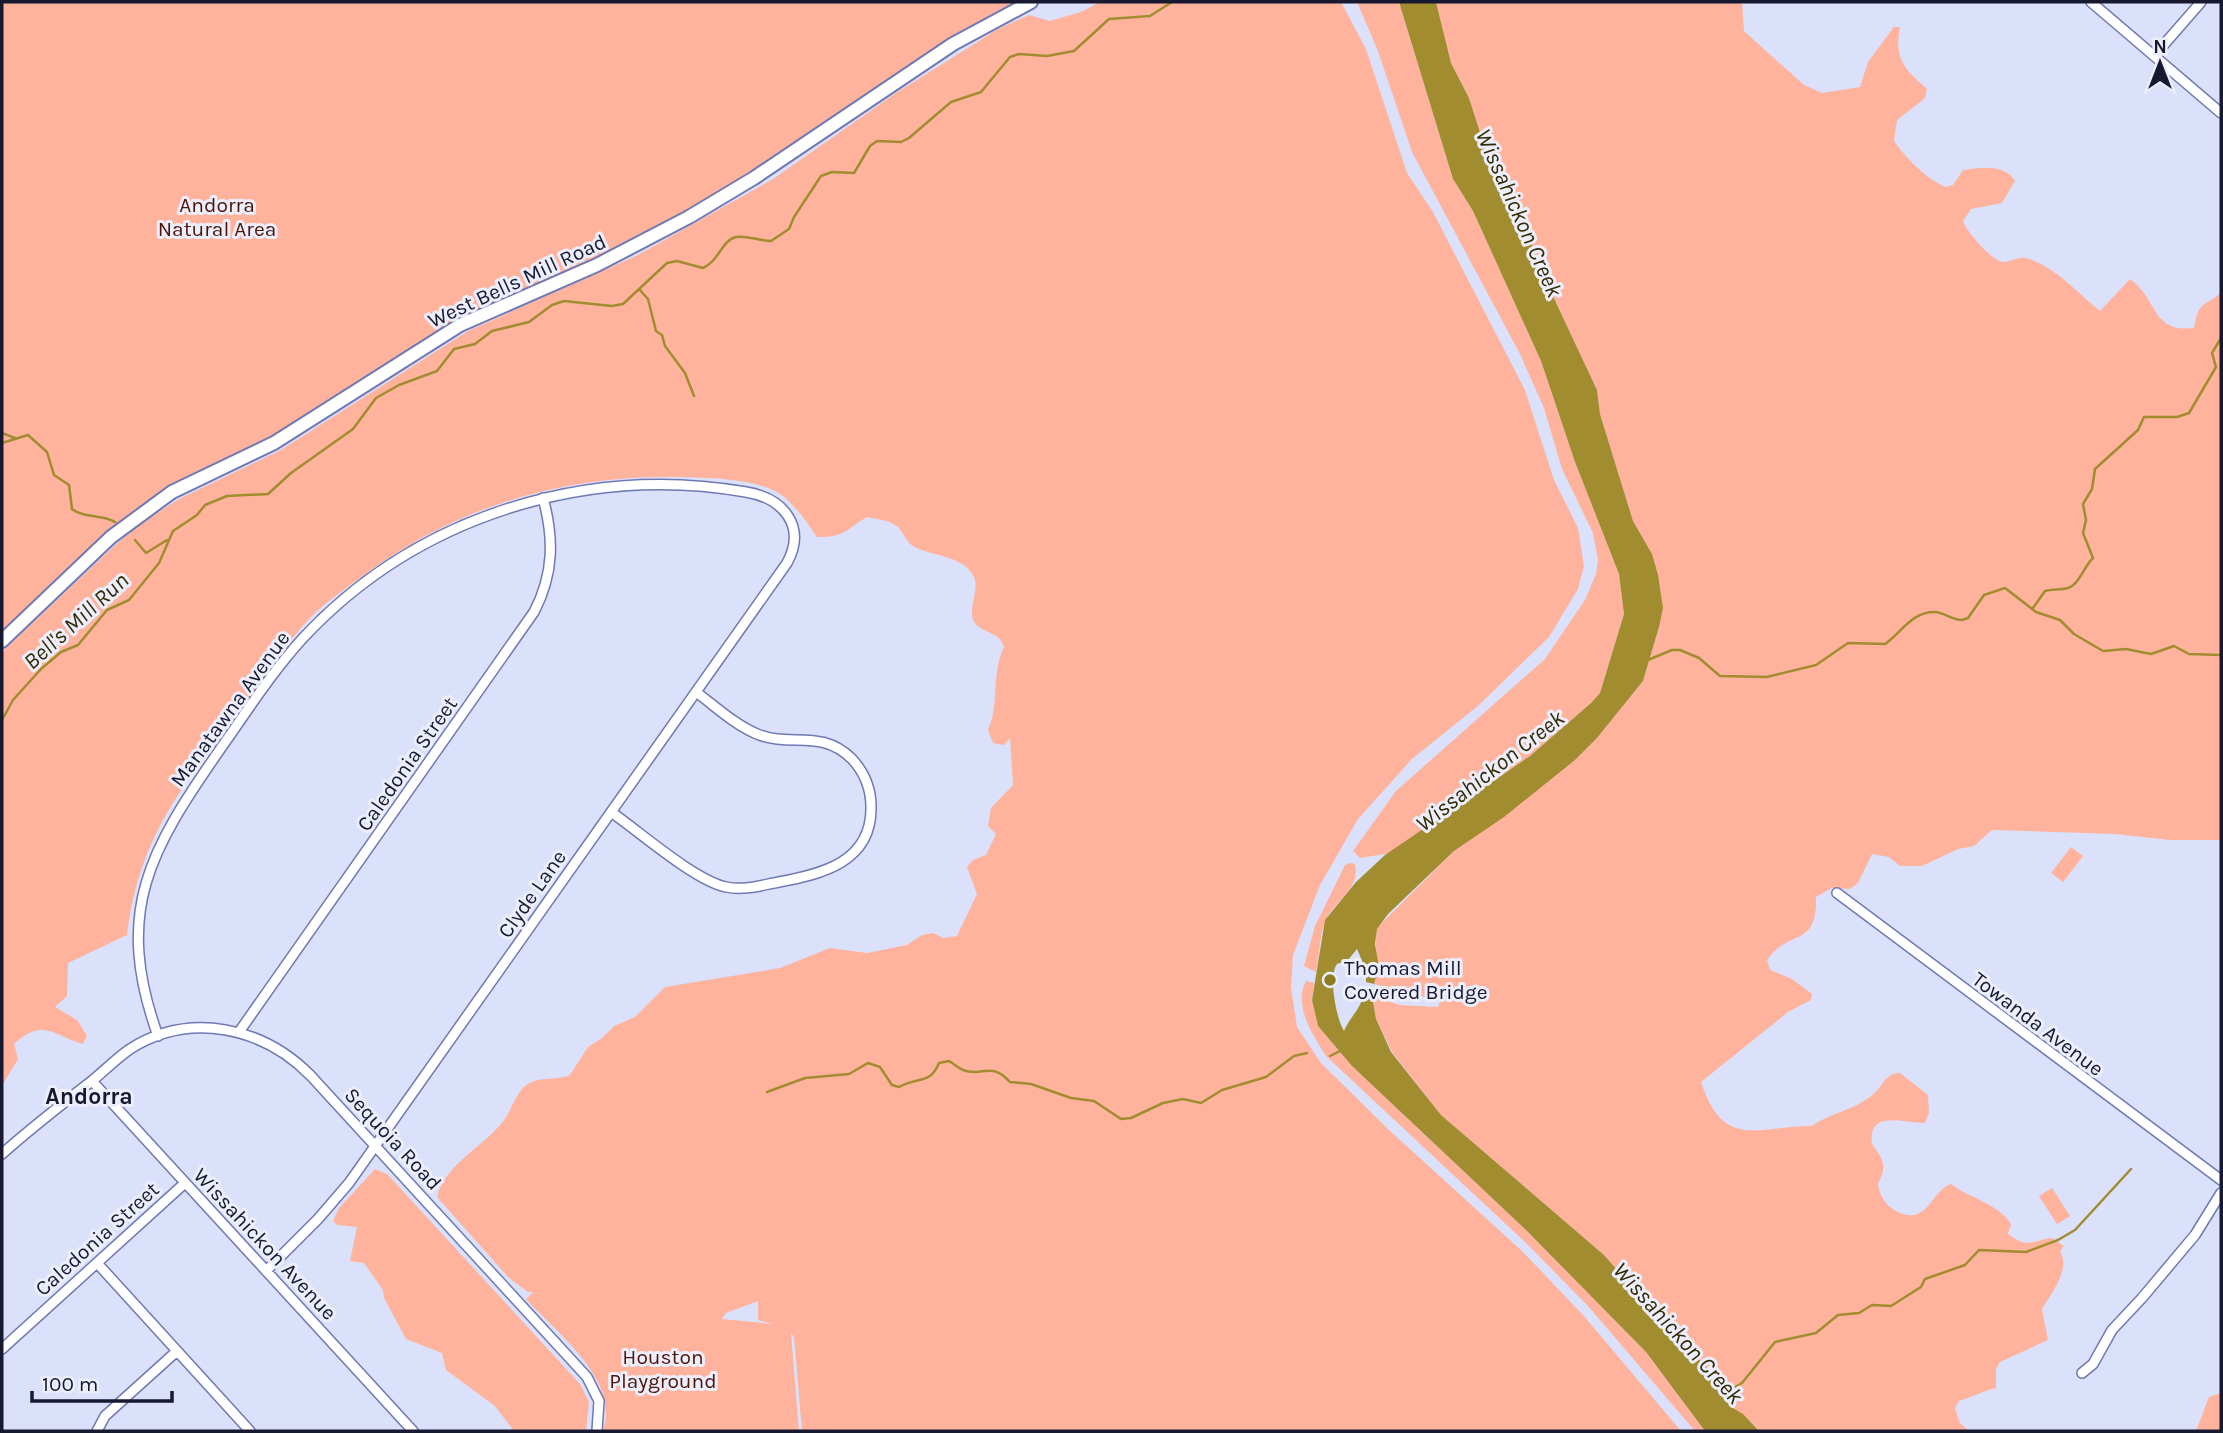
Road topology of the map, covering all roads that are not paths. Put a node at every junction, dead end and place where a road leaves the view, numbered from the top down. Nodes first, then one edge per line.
1 (1031, 2) edge
2 (2091, 2) edge
3 (2202, 2) edge
4 (2154, 56) junction
5 (2221, 113) edge
6 (543, 498) junction
7 (792, 520) joint
8 (2, 640) edge
9 (696, 692) junction
10 (611, 812) junction
11 (1837, 893) dead end
12 (239, 1032) junction
13 (158, 1036) junction
14 (92, 1081) junction
15 (375, 1146) junction
16 (2, 1154) edge
17 (2221, 1180) edge
18 (185, 1183) junction
19 (2221, 1194) edge
20 (97, 1263) junction
21 (266, 1271) junction
22 (2, 1349) edge
23 (177, 1351) junction
24 (2082, 1373) dead end
25 (97, 1431) edge
26 (250, 1431) edge
27 (413, 1431) edge
28 (597, 1431) edge

1 - 8 street, West Bells Mill Road
2 - 4 street
3 - 4 street
4 - 5 street
6 - 7 street, Manatawna Avenue
6 - 12 street, Caledonia Street
6 - 13 street, Manatawna Avenue
7 - 9 street, Clyde Lane
9 - 10 street, Clyde Lane
9 - 10 street
10 - 15 street, Clyde Lane
11 - 17 street, Towanda Avenue
12 - 13 street, Sequoia Road
12 - 15 street, Sequoia Road
13 - 14 street, Sequoia Road
14 - 16 street
14 - 18 street, Wissahickon Avenue
15 - 21 street, Clyde Lane
15 - 28 street, Sequoia Road
18 - 20 street, Caledonia Street
18 - 21 street, Wissahickon Avenue
19 - 24 street
20 - 22 street, Caledonia Street
20 - 23 street
21 - 27 street, Wissahickon Avenue
23 - 25 street
23 - 26 street

